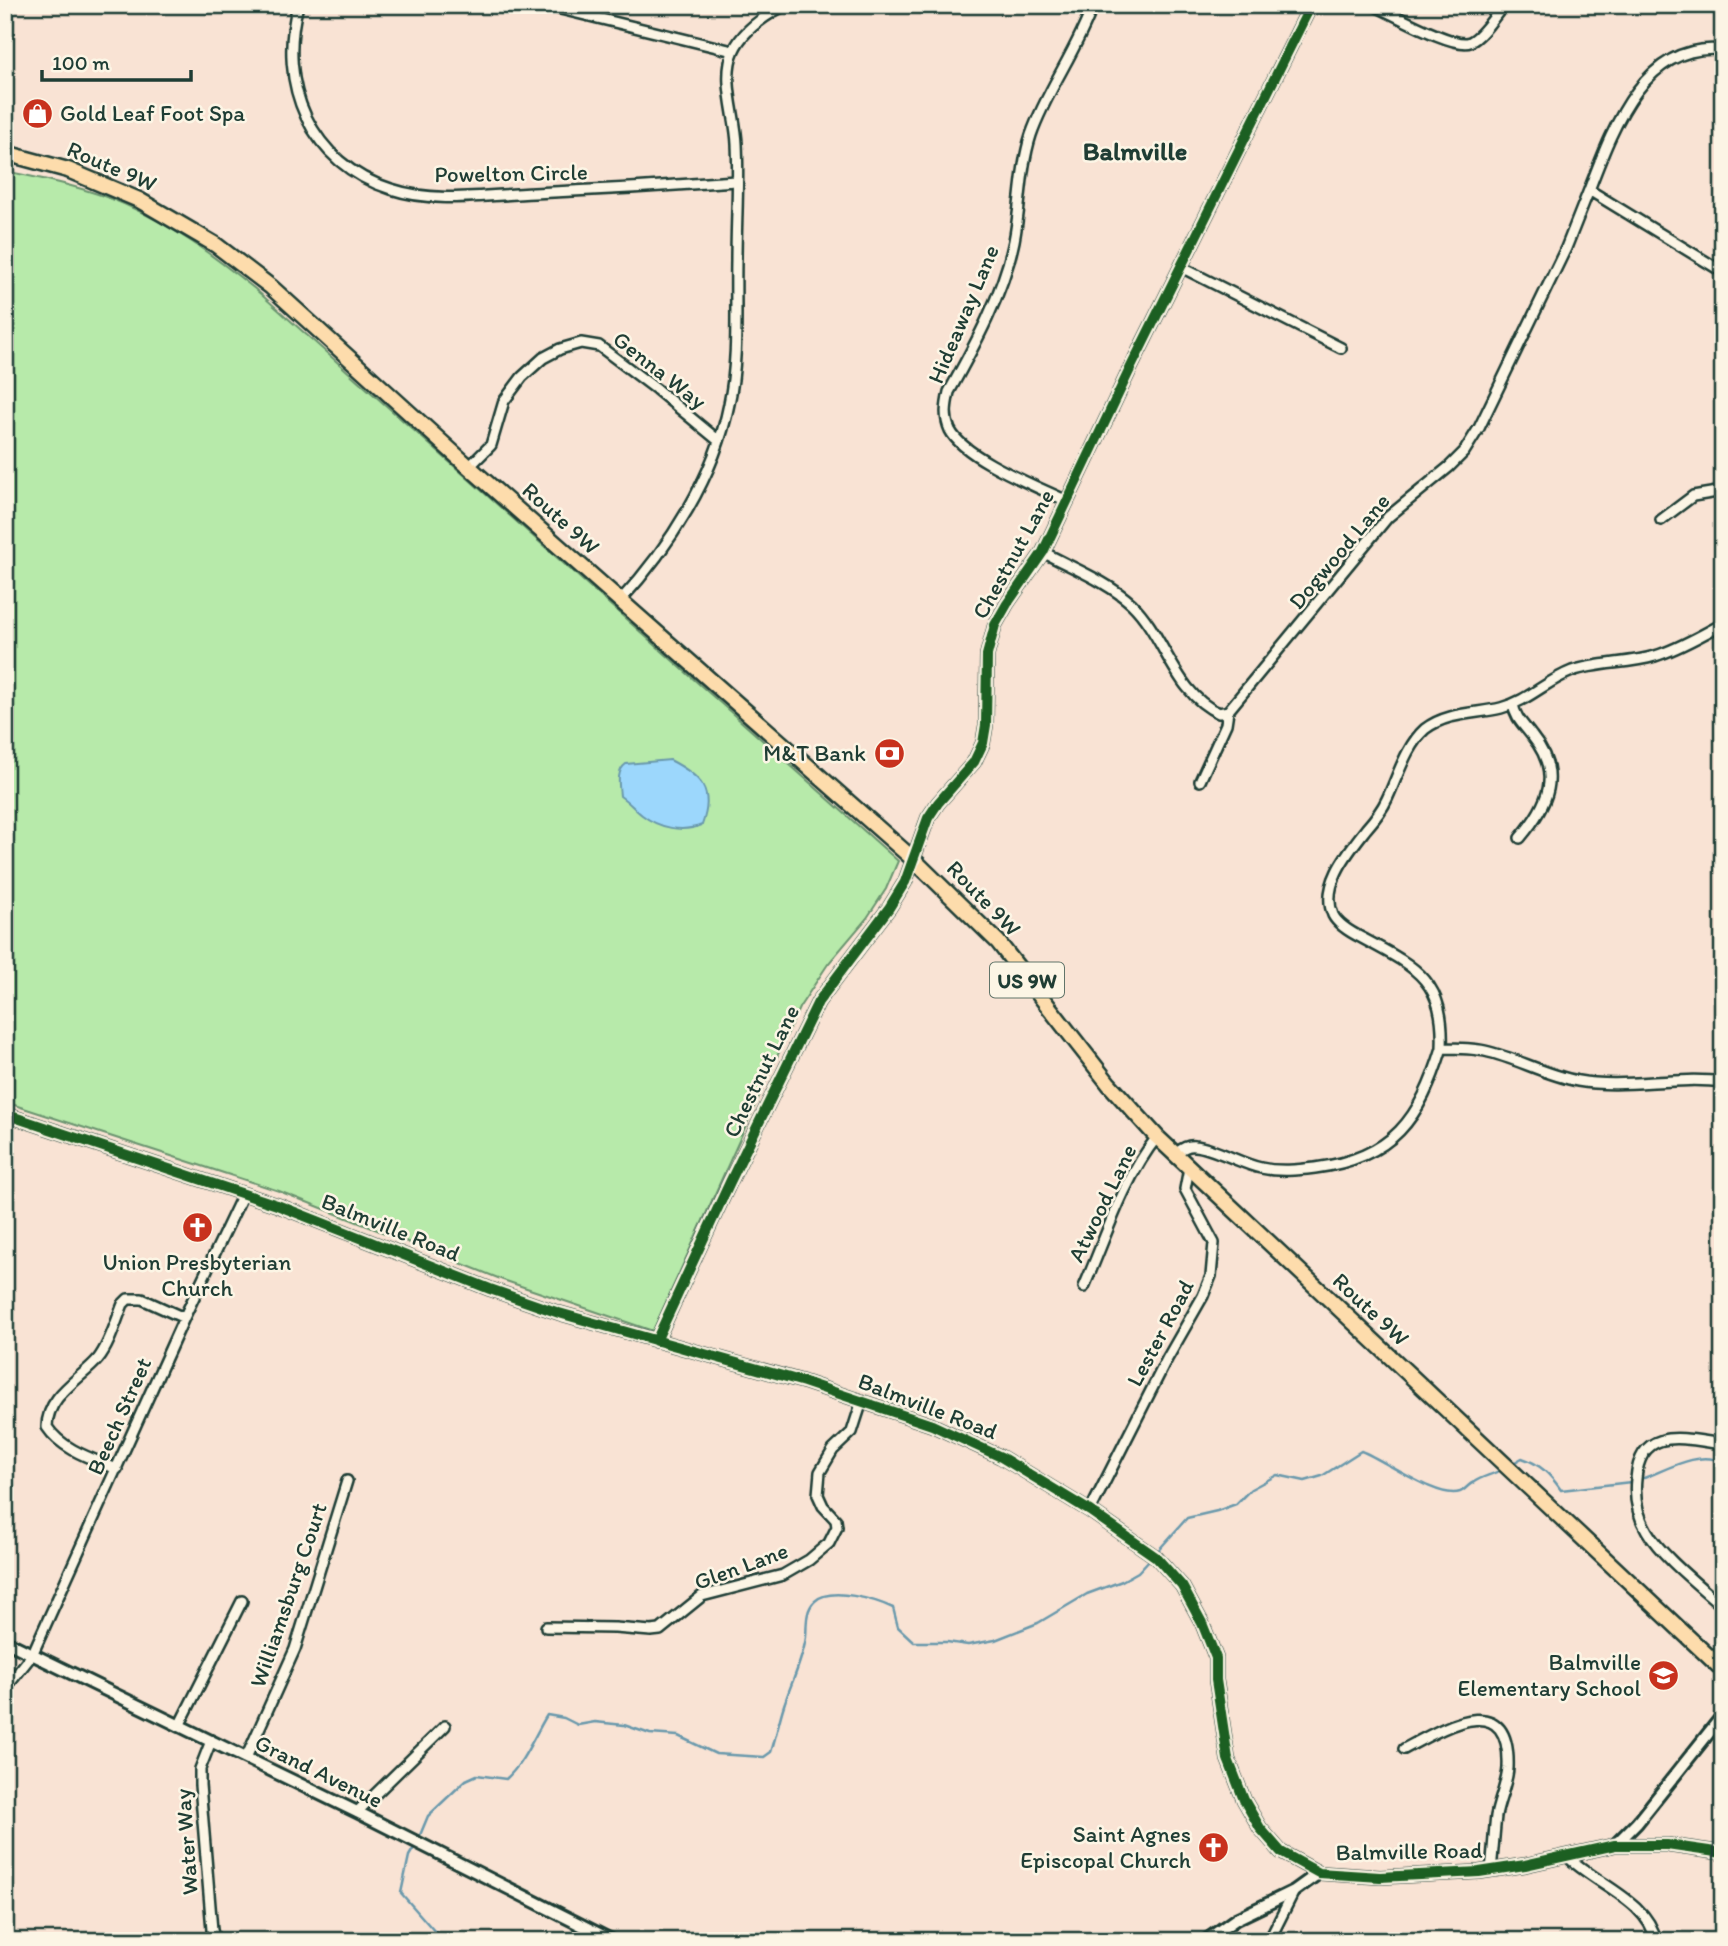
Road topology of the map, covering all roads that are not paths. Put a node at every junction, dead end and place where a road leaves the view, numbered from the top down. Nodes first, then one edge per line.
1 (298, 5) edge
2 (544, 5) edge
3 (785, 5) edge
4 (1093, 5) edge
5 (1311, 5) edge
6 (1373, 5) edge
7 (1504, 5) edge
8 (1723, 50) edge
9 (733, 51) junction
10 (5, 153) edge
11 (736, 181) junction
12 (1589, 190) junction
13 (1181, 267) junction
14 (1723, 272) edge
15 (1341, 348) dead end
16 (719, 441) junction
17 (469, 467) junction
18 (1723, 491) edge
19 (1067, 501) junction
20 (1661, 520) dead end
21 (1042, 552) junction
22 (620, 601) junction
23 (1723, 624) edge
24 (1513, 704) junction
25 (1228, 711) junction
26 (1200, 781) dead end
27 (1520, 838) dead end
28 (913, 859) junction
29 (1442, 1048) junction
30 (1723, 1082) edge
31 (5, 1114) edge
32 (1157, 1137) junction
33 (1176, 1153) junction
34 (1189, 1168) junction
35 (243, 1194) junction
36 (1084, 1287) dead end
37 (184, 1318) junction
38 (656, 1341) junction
39 (862, 1401) junction
40 (1723, 1444) edge
41 (117, 1469) junction
42 (347, 1481) dead end
43 (1090, 1511) junction
44 (242, 1601) dead end
45 (1723, 1608) edge
46 (546, 1627) dead end
47 (5, 1641) edge
48 (32, 1655) junction
49 (1723, 1670) edge
50 (5, 1689) edge
51 (1723, 1715) edge
52 (180, 1726) junction
53 (445, 1726) dead end
54 (211, 1741) junction
55 (1404, 1749) dead end
56 (246, 1758) junction
57 (357, 1812) junction
58 (1615, 1845) junction
59 (1723, 1853) edge
60 (1567, 1856) junction
61 (1491, 1870) junction
62 (1319, 1873) junction
63 (1294, 1891) junction
64 (215, 1941) edge
65 (613, 1941) edge
66 (1205, 1941) edge
67 (1269, 1941) edge
68 (1656, 1941) edge

1 - 11 street, Powelton Circle
2 - 9 street
3 - 9 street
4 - 19 street, Hideaway Lane
5 - 13 street, Chestnut Lane
6 - 7 street
8 - 12 street, Dogwood Lane
9 - 11 street
10 - 17 highway, Route 9W / US 9W
11 - 16 street
12 - 14 street
12 - 25 street, Dogwood Lane
13 - 15 street
13 - 19 street, Chestnut Lane
16 - 17 street, Genna Way
16 - 22 street
17 - 22 highway, Route 9W / US 9W
18 - 20 street
19 - 21 street, Chestnut Lane
21 - 25 street
21 - 28 street, Chestnut Lane
22 - 28 highway, Route 9W / US 9W
23 - 24 street
24 - 27 street
24 - 29 street
25 - 26 street
28 - 32 highway, Route 9W / US 9W
28 - 38 street, Chestnut Lane
29 - 30 street
29 - 33 street
31 - 35 street, Balmville Road
32 - 33 highway, Route 9W / US 9W
32 - 36 street, Atwood Lane
33 - 34 highway, Route 9W / US 9W
34 - 43 street, Lester Road
34 - 49 highway, Route 9W / US 9W
35 - 37 street, Beech Street
35 - 38 street, Balmville Road
37 - 41 street, Beech Street
37 - 41 street
38 - 39 street, Balmville Road
39 - 43 street, Balmville Road
39 - 46 street, Glen Lane
40 - 45 street
41 - 48 street, Beech Street
42 - 56 street, Williamsburg Court
43 - 62 street, Balmville Road
44 - 52 street
47 - 48 street, Grand Avenue
48 - 50 street, Beech Street
48 - 52 street, Grand Avenue
51 - 58 street
52 - 54 street, Grand Avenue
53 - 57 street
54 - 56 street, Grand Avenue
54 - 64 street, Water Way
55 - 61 street
56 - 57 street, Grand Avenue
57 - 65 street, Grand Avenue
58 - 59 street, Balmville Road
58 - 60 street, Balmville Road
60 - 61 street, Balmville Road
60 - 68 street
61 - 62 street, Balmville Road
62 - 63 street
63 - 66 street
63 - 67 street

